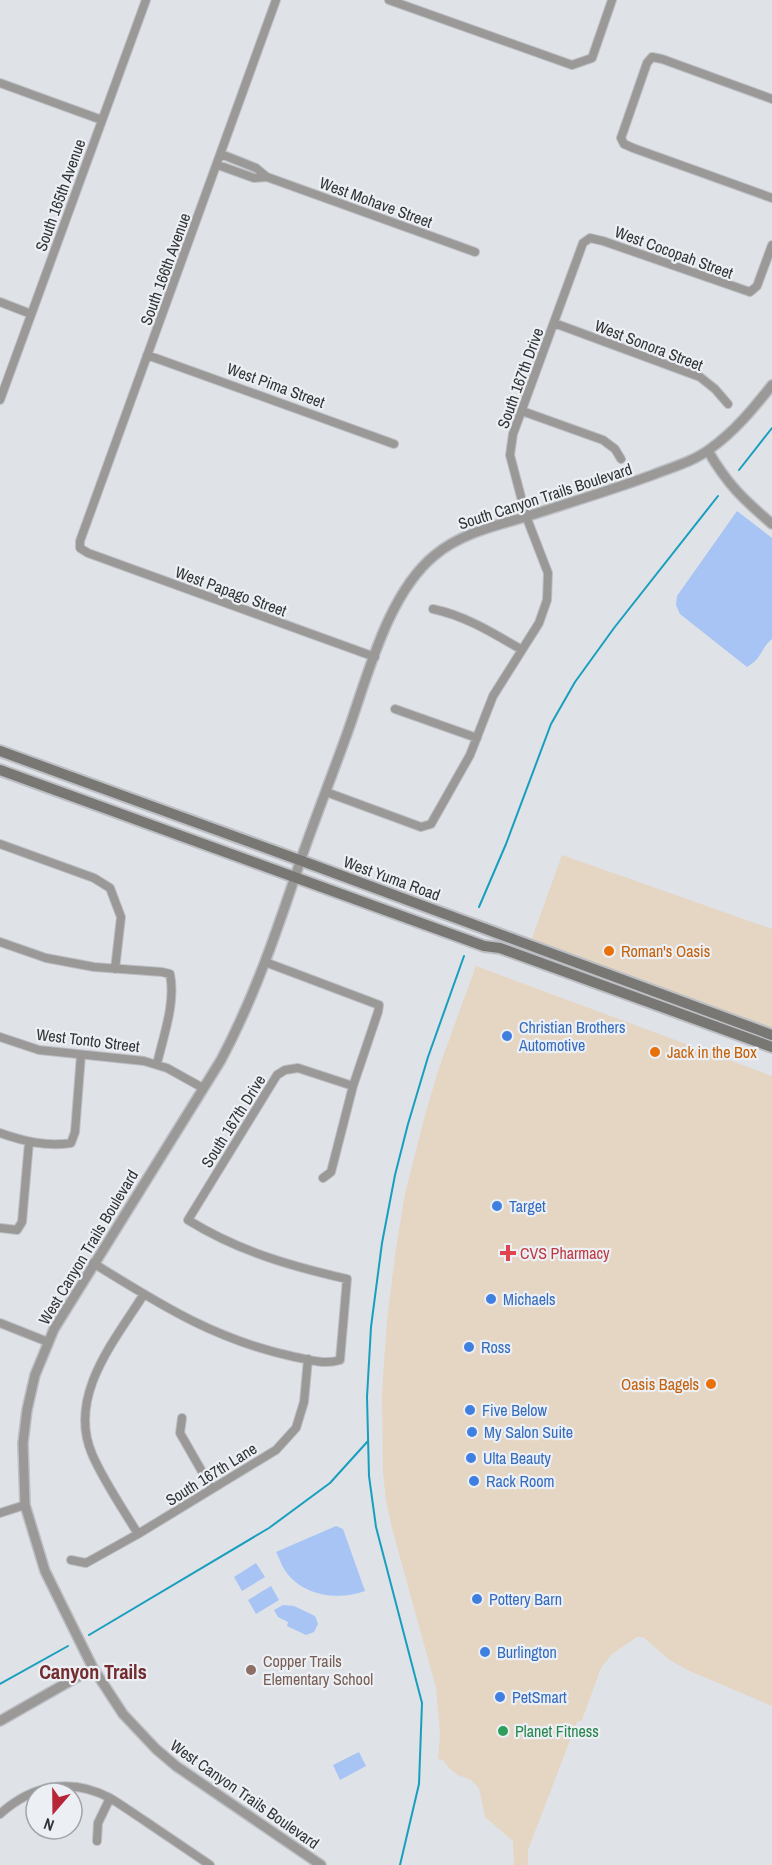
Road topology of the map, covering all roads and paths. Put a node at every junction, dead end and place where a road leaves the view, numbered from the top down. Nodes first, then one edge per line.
1 (146, 0) edge
2 (276, 0) edge
3 (389, 0) edge
4 (612, 0) edge
5 (0, 83) edge
6 (772, 99) edge
7 (102, 120) junction
8 (221, 154) junction
9 (245, 164) junction
10 (218, 165) junction
11 (242, 173) junction
12 (267, 177) junction
13 (772, 198) edge
14 (590, 238) joint
15 (772, 245) edge
16 (475, 252) dead end
17 (0, 302) edge
18 (32, 314) junction
19 (554, 323) junction
20 (147, 355) junction
21 (772, 385) edge
22 (0, 400) edge
23 (728, 404) dead end
24 (522, 411) junction
25 (394, 444) dead end
26 (708, 451) junction
27 (621, 459) dead end
28 (526, 516) junction
29 (772, 524) edge
30 (80, 548) joint
31 (433, 609) dead end
32 (522, 650) junction
33 (375, 657) junction
34 (395, 710) dead end
35 (477, 738) junction
36 (0, 751) edge
37 (0, 770) edge
38 (326, 792) junction
39 (0, 844) edge
40 (301, 860) junction
41 (296, 877) junction
42 (0, 942) edge
43 (500, 948) junction
44 (265, 962) junction
45 (577, 964) junction
46 (115, 969) junction
47 (772, 1035) edge
48 (0, 1037) edge
49 (772, 1047) edge
50 (81, 1055) junction
51 (157, 1064) junction
52 (353, 1086) junction
53 (203, 1088) junction
54 (0, 1133) edge
55 (29, 1142) junction
56 (323, 1178) dead end
57 (0, 1228) edge
58 (93, 1263) junction
59 (144, 1294) junction
60 (0, 1323) edge
61 (48, 1342) junction
62 (308, 1359) junction
63 (182, 1418) dead end
64 (212, 1489) junction
65 (25, 1505) junction
66 (0, 1513) edge
67 (138, 1534) junction
68 (71, 1560) dead end
69 (93, 1668) junction
70 (0, 1721) edge
71 (110, 1798) junction
72 (0, 1814) edge
73 (97, 1841) dead end
74 (210, 1865) edge
75 (321, 1865) edge

1 - 7 street, South 165th Avenue
2 - 8 street, South 166th Avenue
3 - 4 street
5 - 7 street
6 - 13 street
7 - 18 street, South 165th Avenue
8 - 9 street, West Mohave Street
8 - 10 street, South 166th Avenue
9 - 11 street
9 - 12 street, West Mohave Street
10 - 11 street, West Mohave Street
10 - 20 street, South 166th Avenue
11 - 12 street, West Mohave Street
12 - 16 street, West Mohave Street
14 - 15 street, West Cocopah Street
14 - 19 street, South 167th Drive
17 - 18 street
18 - 22 street, South 165th Avenue
19 - 23 street, West Sonora Street
19 - 24 street, South 167th Drive
20 - 25 street, West Pima Street
20 - 30 street, South 166th Avenue
21 - 26 street, South Canyon Trails Boulevard
24 - 27 street
24 - 28 street, South 167th Drive
26 - 28 street, South Canyon Trails Boulevard
26 - 29 street
28 - 32 street, South 167th Drive
28 - 33 street, South Canyon Trails Boulevard
30 - 33 street, West Papago Street
31 - 32 street
32 - 35 street, South 167th Drive
33 - 38 street, South Canyon Trails Boulevard
34 - 35 street
35 - 38 street, South 167th Drive
36 - 40 main road, West Yuma Road
37 - 41 main road, West Yuma Road
38 - 40 street, South Canyon Trails Boulevard
39 - 46 street
40 - 41 street, South Canyon Trails Boulevard
40 - 45 main road, West Yuma Road
41 - 43 main road, West Yuma Road
41 - 44 street, West Canyon Trails Boulevard
42 - 46 street
43 - 45 main road
43 - 49 main road, West Yuma Road
44 - 52 street
44 - 53 street, West Canyon Trails Boulevard
45 - 47 main road, West Yuma Road
46 - 51 street
48 - 50 street, West Tonto Street
50 - 51 street, West Tonto Street
50 - 55 street
51 - 53 street, West Tonto Street
52 - 56 street
52 - 62 street, South 167th Drive
53 - 58 street, West Canyon Trails Boulevard
54 - 55 street
55 - 57 street
58 - 59 street
58 - 61 street, West Canyon Trails Boulevard
59 - 62 street
59 - 67 street
60 - 61 street
61 - 65 street, West Canyon Trails Boulevard
62 - 64 street, South 167th Lane
63 - 64 street
64 - 67 street, South 167th Lane
65 - 66 street
65 - 69 street, West Canyon Trails Boulevard
67 - 68 street, South 167th Lane
69 - 70 street
69 - 75 street, West Canyon Trails Boulevard
71 - 72 street
71 - 73 street
71 - 74 street

